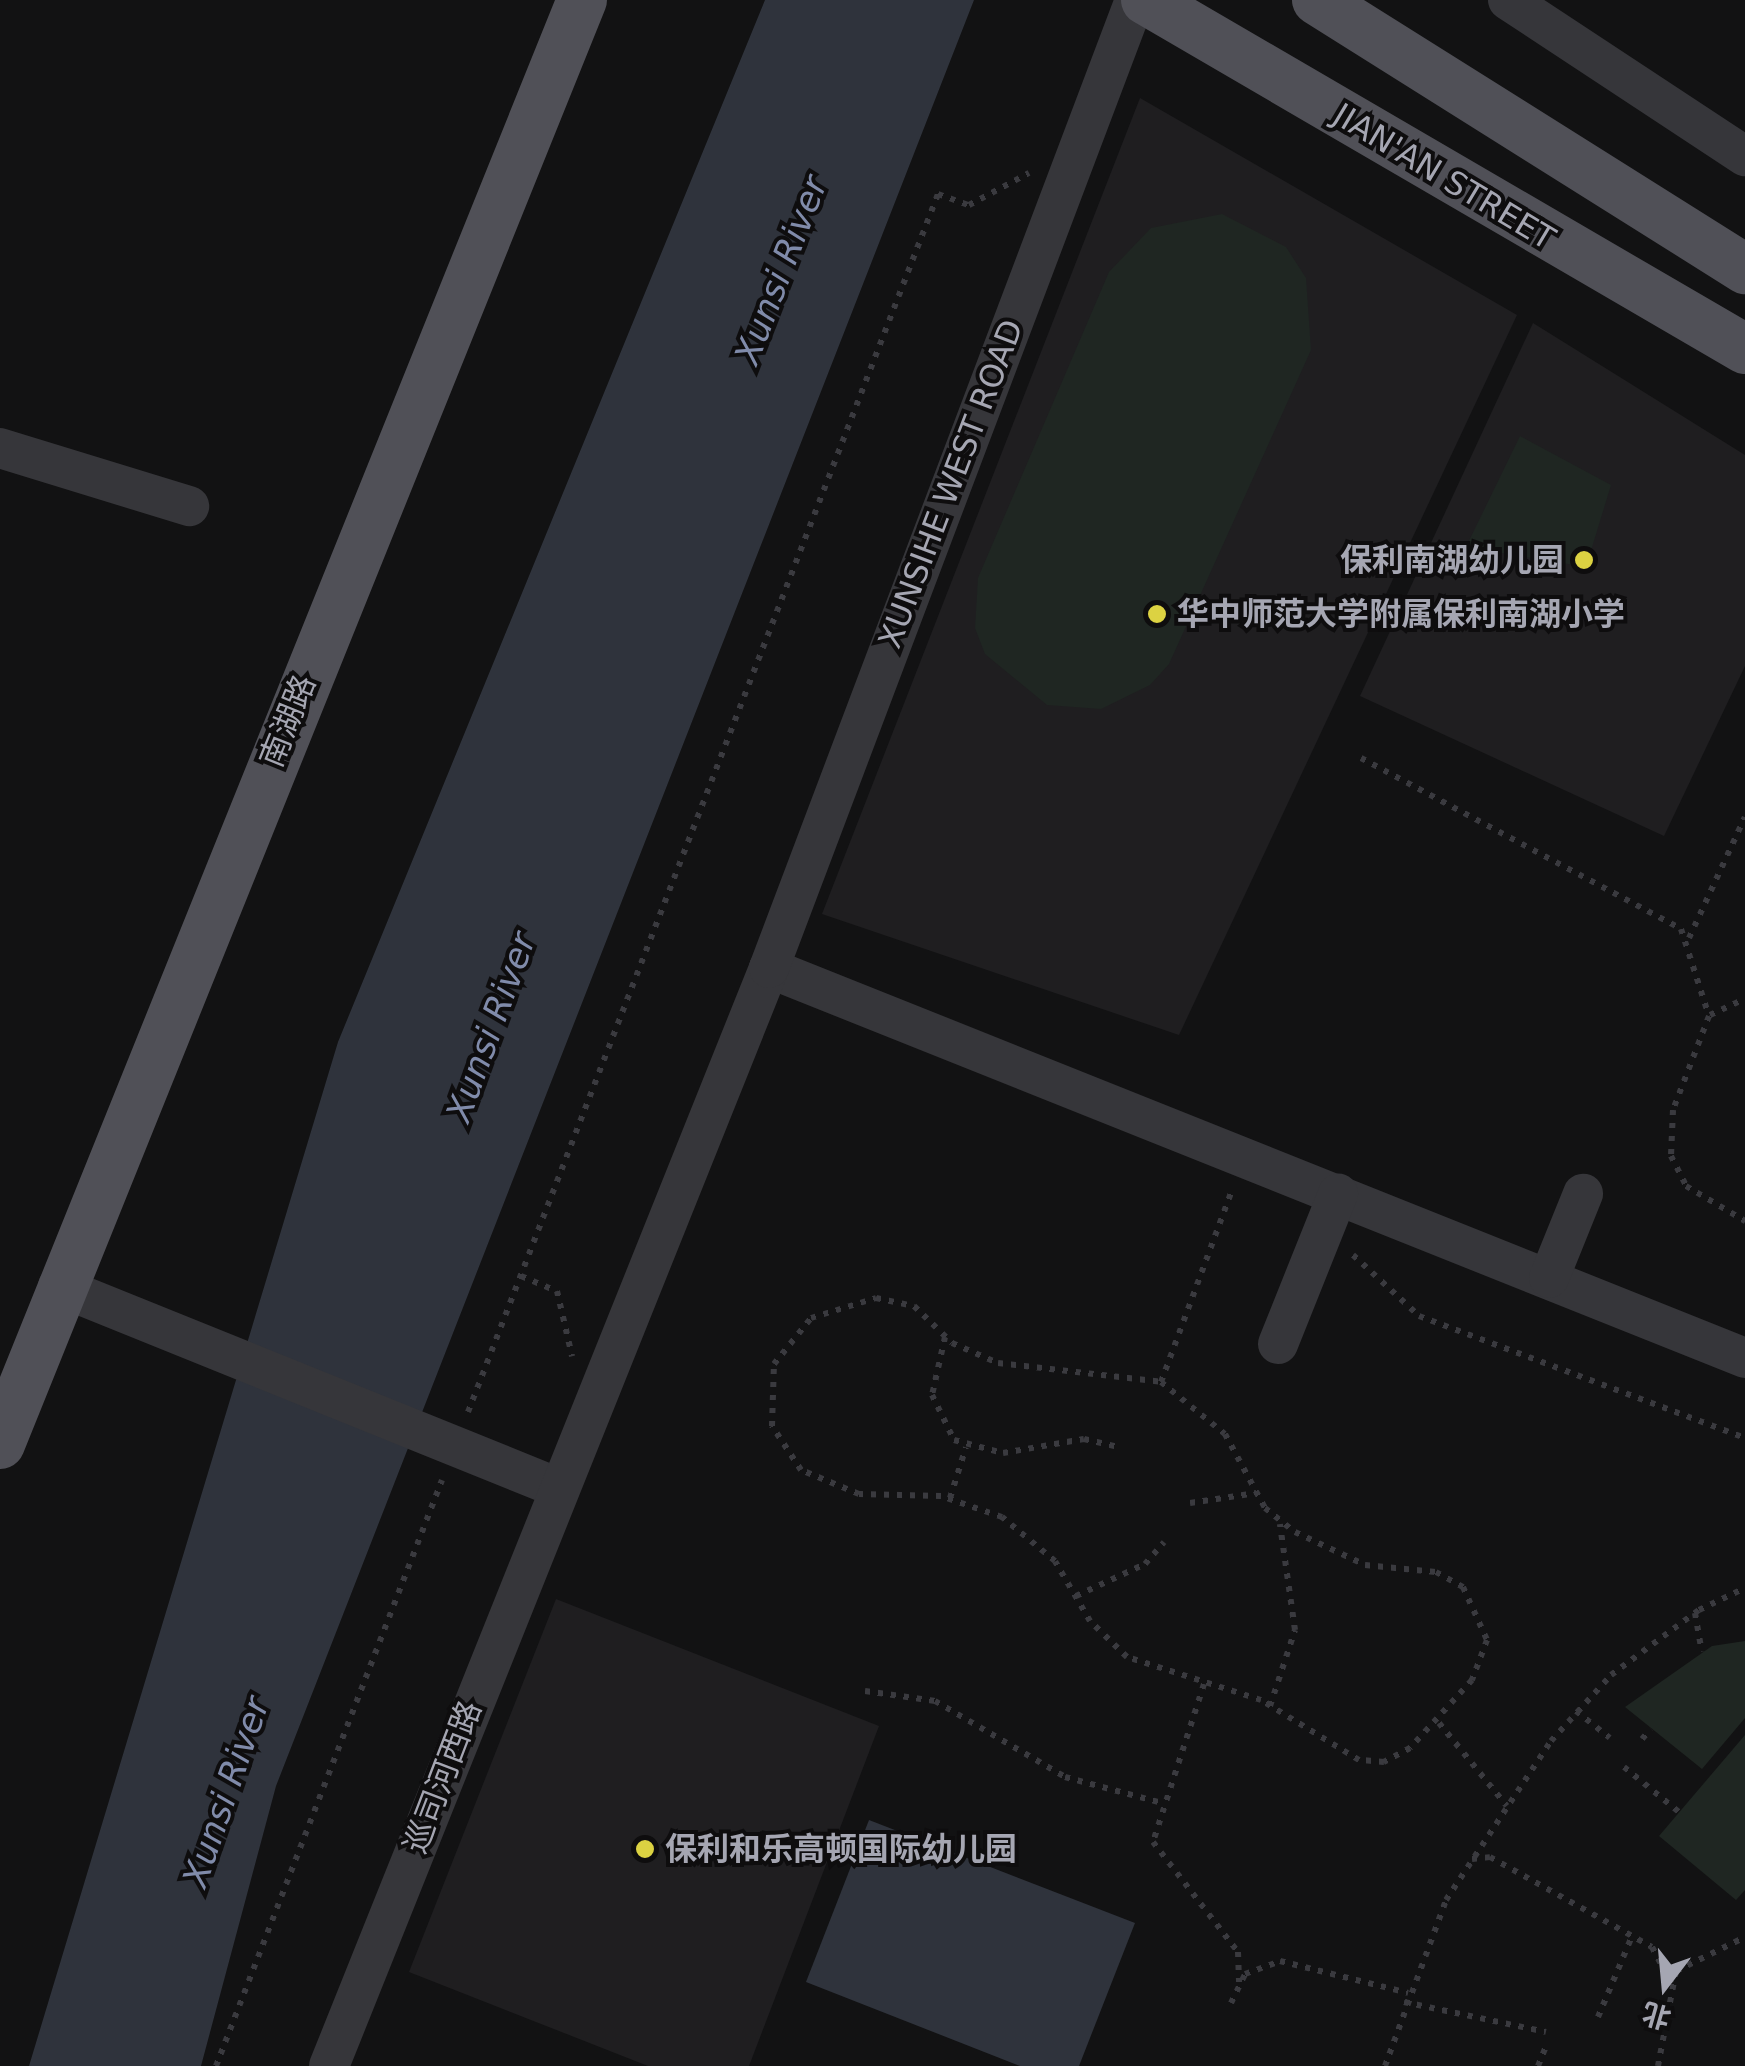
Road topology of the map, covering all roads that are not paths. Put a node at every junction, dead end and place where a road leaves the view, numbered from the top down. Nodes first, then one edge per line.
1 (582, 0) edge
2 (1135, 0) edge
3 (1146, 0) edge
4 (1317, 0) edge
5 (1508, 0) edge
6 (1745, 156) edge
7 (1738, 261) edge
8 (1692, 323) junction
9 (1745, 349) edge
10 (1745, 374) edge
11 (0, 448) edge
12 (189, 506) dead end
13 (769, 968) junction
14 (1338, 1194) junction
15 (1583, 1194) dead end
16 (1549, 1278) junction
17 (58, 1286) junction
18 (1278, 1344) dead end
19 (1745, 1358) edge
20 (586, 1415) joint
21 (0, 1444) edge
22 (556, 1487) junction
23 (329, 2066) edge

1 - 17 main road, 南湖路
2 - 13 street, XUNSIHE WEST ROAD
3 - 8 main road, JIAN'AN STREET
4 - 7 main road
5 - 6 street
8 - 9 main road, JIAN'AN STREET
8 - 10 street
11 - 12 street
13 - 14 street
13 - 20 street, XUNSIHE WEST ROAD
14 - 16 street
14 - 18 street
15 - 16 street
16 - 19 street
17 - 21 main road, 南湖路
17 - 22 street
20 - 22 street, 巡司河西路
22 - 23 street, 巡司河西路

